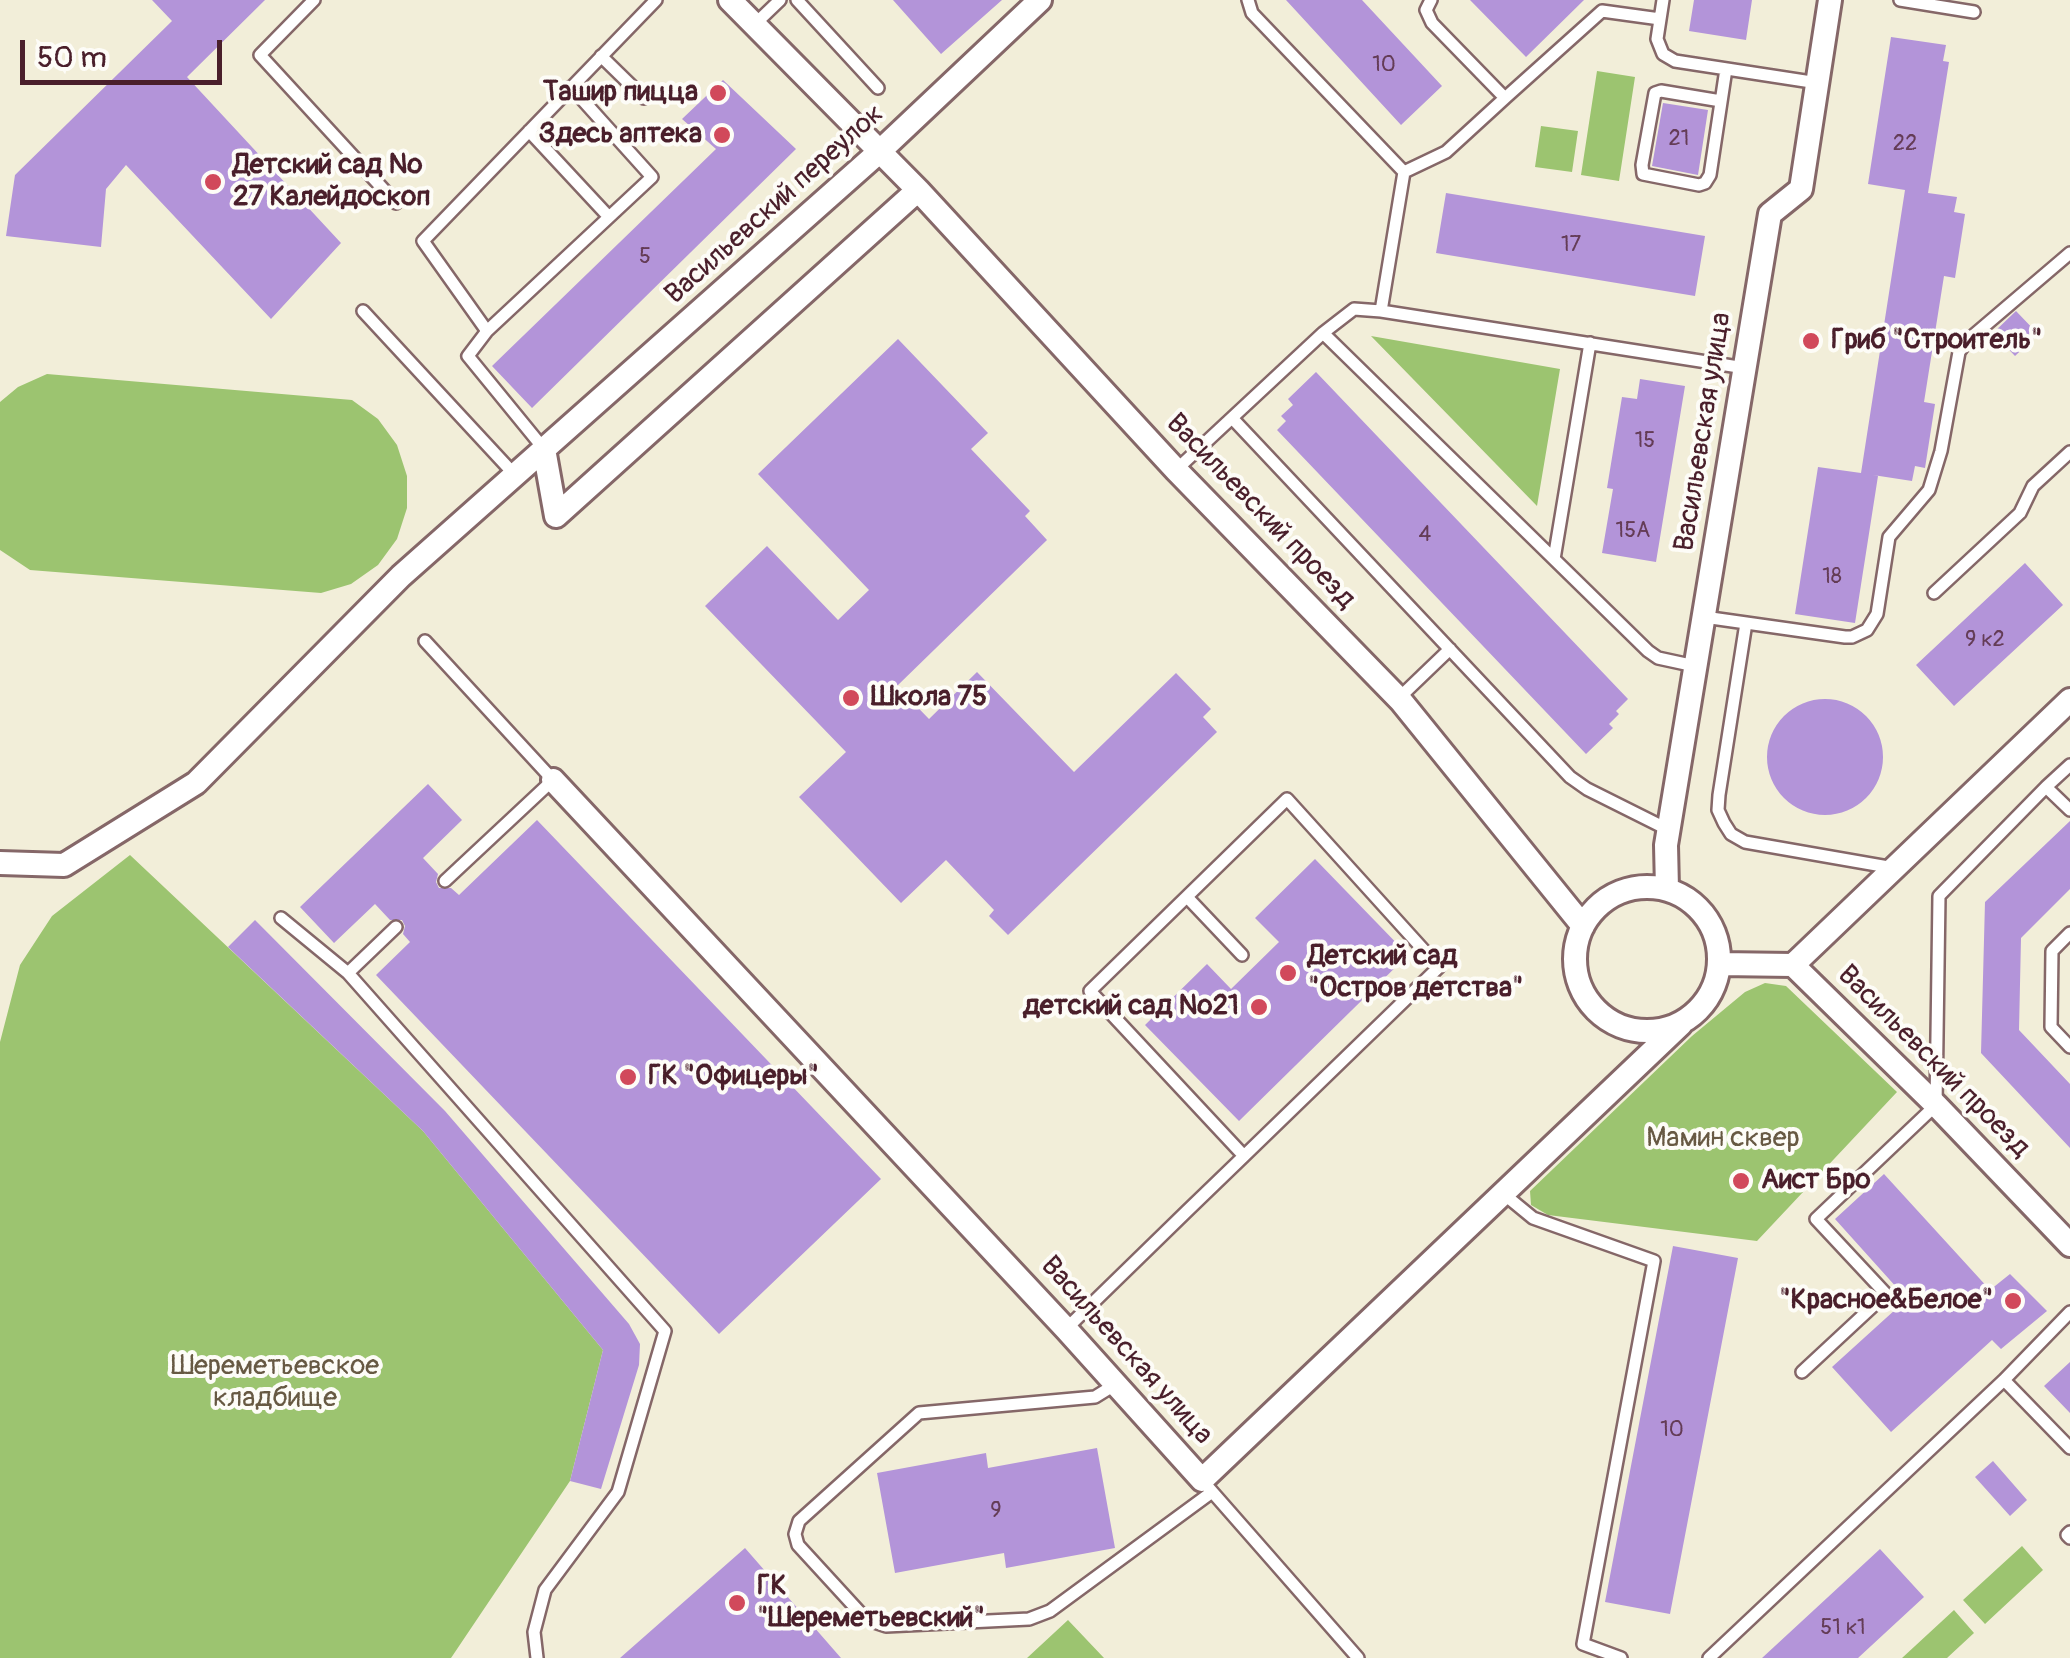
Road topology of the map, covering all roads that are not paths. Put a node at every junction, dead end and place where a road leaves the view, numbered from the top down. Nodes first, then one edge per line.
1 (314, 0) edge
2 (656, 0) edge
3 (730, 0) edge
4 (780, 0) edge
5 (797, 0) edge
6 (1040, 0) edge
7 (1248, 0) edge
8 (1430, 0) edge
9 (1592, 0) edge
10 (1663, 0) edge
11 (1830, 0) edge
12 (1900, 0) edge
13 (1602, 11) junction
14 (1974, 12) dead end
15 (1660, 19) junction
16 (754, 25) junction
17 (601, 56) junction
18 (1726, 69) junction
19 (1818, 83) junction
20 (571, 87) junction
21 (878, 88) dead end
22 (644, 98) dead end
23 (1505, 98) junction
24 (1721, 101) junction
25 (530, 131) junction
26 (879, 152) junction
27 (1404, 172) junction
28 (918, 190) junction
29 (396, 204) dead end
30 (609, 217) junction
31 (2070, 253) edge
32 (1381, 310) junction
33 (363, 311) dead end
34 (487, 331) junction
35 (1324, 333) junction
36 (1590, 344) junction
37 (1745, 368) junction
38 (1232, 418) junction
39 (544, 449) junction
40 (2070, 452) edge
41 (1176, 470) junction
42 (514, 474) junction
43 (1554, 559) junction
44 (1934, 593) dead end
45 (1704, 617) junction
46 (1746, 623) junction
47 (425, 640) dead end
48 (1450, 650) junction
49 (1696, 666) junction
50 (1399, 698) junction
51 (2070, 700) edge
52 (2070, 765) edge
53 (554, 780) junction
54 (2046, 787) junction
55 (2070, 809) edge
56 (1669, 830) junction
57 (0, 864) edge
58 (1894, 868) junction
59 (445, 881) dead end
60 (1667, 889) junction
61 (1188, 896) junction
62 (281, 918) dead end
63 (1583, 926) junction
64 (396, 927) dead end
65 (2070, 933) edge
66 (1242, 955) dead end
67 (1720, 964) junction
68 (1793, 964) junction
69 (348, 973) junction
70 (1681, 1024) junction
71 (2070, 1047) edge
72 (1936, 1104) junction
73 (1244, 1156) junction
74 (1505, 1195) junction
75 (2070, 1245) edge
76 (2070, 1312) edge
77 (1066, 1329) junction
78 (1802, 1372) dead end
79 (2004, 1380) junction
80 (1116, 1384) junction
81 (2070, 1448) edge
82 (1207, 1486) junction
83 (538, 1658) edge
84 (1358, 1658) edge
85 (1622, 1658) edge
86 (1709, 1658) edge

1 - 29 lane
2 - 17 lane
3 - 16 street, Васильевский проезд
4 - 16 lane
5 - 21 lane
6 - 26 street, Васильевский переулок
7 - 27 lane
8 - 23 lane
9 - 13 lane
10 - 15 lane
11 - 19 street, Васильевская улица
12 - 14 lane
13 - 15 lane
13 - 23 lane
15 - 18 lane
16 - 26 street, Васильевский проезд
17 - 20 lane
17 - 22 lane
18 - 19 lane
18 - 24 lane
19 - 37 street, Васильевская улица
20 - 25 lane
20 - 30 lane
23 - 27 lane
24 - 24 lane
25 - 30 lane
25 - 34 lane
26 - 28 street, Васильевский проезд
26 - 39 street, Васильевский переулок
27 - 32 lane
28 - 39 street
28 - 41 street, Васильевский проезд
30 - 34 lane
31 - 46 lane
32 - 35 lane
32 - 36 lane
33 - 42 lane
34 - 39 lane
35 - 38 lane
35 - 43 lane
36 - 37 lane
36 - 43 lane
37 - 45 street, Васильевская улица
38 - 41 lane
38 - 48 lane
39 - 42 street, Васильевский переулок
40 - 44 lane
41 - 50 street, Васильевский проезд
42 - 57 street, Васильевский переулок
43 - 49 lane
45 - 46 lane
45 - 49 street, Васильевская улица
46 - 58 lane
47 - 53 lane
48 - 50 lane
48 - 56 lane
49 - 56 street, Васильевская улица
50 - 63 street, Васильевский проезд
51 - 58 street
52 - 54 lane
53 - 59 lane
53 - 77 street, Васильевская улица
54 - 55 lane
54 - 72 lane
56 - 60 street, Васильевская улица
58 - 68 street
60 - 63 street
60 - 67 street
61 - 66 lane
61 - 73 lane
61 - 73 lane
62 - 69 lane
63 - 70 street
64 - 69 lane
65 - 71 lane
67 - 68 street
67 - 70 street
68 - 72 street, Васильевский проезд
69 - 83 lane
70 - 74 street, Васильевская улица
72 - 75 street, Васильевский проезд
72 - 78 lane
73 - 77 lane
74 - 82 street, Васильевская улица
74 - 85 lane
76 - 79 lane
77 - 80 street, Васильевская улица
79 - 81 lane
79 - 86 lane
80 - 82 street, Васильевская улица
80 - 82 lane
82 - 84 lane

